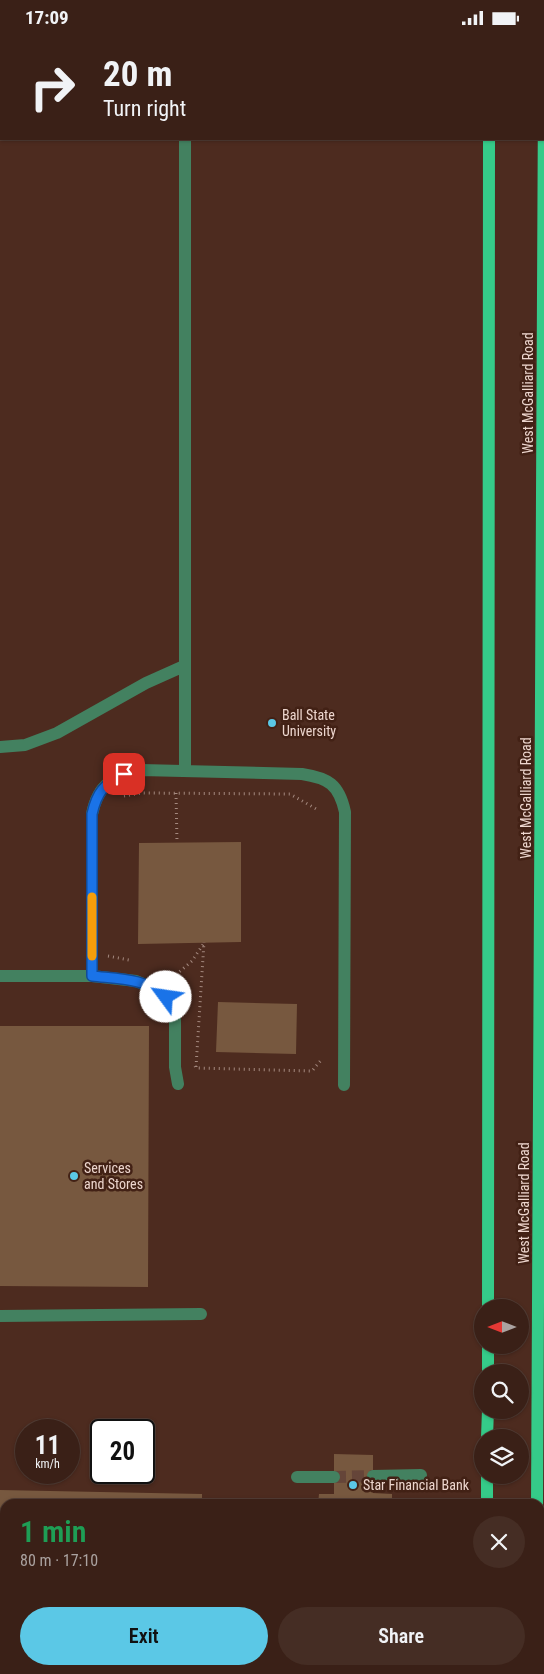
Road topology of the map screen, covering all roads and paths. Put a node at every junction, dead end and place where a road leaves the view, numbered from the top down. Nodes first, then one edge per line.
1 (185, 140) edge
2 (489, 140) edge
3 (544, 140) edge
4 (184, 665) junction
5 (0, 747) edge
6 (185, 770) junction
7 (176, 793) junction
8 (119, 796) dead end
9 (318, 810) dead end
10 (177, 843) dead end
11 (102, 955) dead end
12 (137, 961) dead end
13 (163, 973) dead end
14 (0, 976) edge
15 (92, 976) junction
16 (172, 977) junction
17 (176, 985) dead end
18 (193, 1042) dead end
19 (322, 1059) dead end
20 (196, 1068) junction
21 (178, 1084) dead end
22 (344, 1085) dead end
23 (488, 1299) edge
24 (201, 1314) dead end
25 (0, 1316) edge
26 (421, 1475) dead end
27 (373, 1476) tunnel mouth
28 (297, 1477) dead end
29 (334, 1477) tunnel mouth
30 (487, 1484) edge
31 (487, 1499) edge
32 (537, 1499) edge

1 - 4 lane
2 - 23 main road
3 - 32 main road, West McGalliard Road
4 - 5 lane
4 - 6 lane
6 - 15 lane
6 - 22 lane
7 - 8 path
7 - 9 path
7 - 10 path
11 - 12 path
13 - 16 path
14 - 15 lane
15 - 21 lane
16 - 17 path
16 - 20 path
18 - 20 path
19 - 20 path
24 - 25 lane
26 - 27 lane
28 - 29 lane
30 - 31 main road

